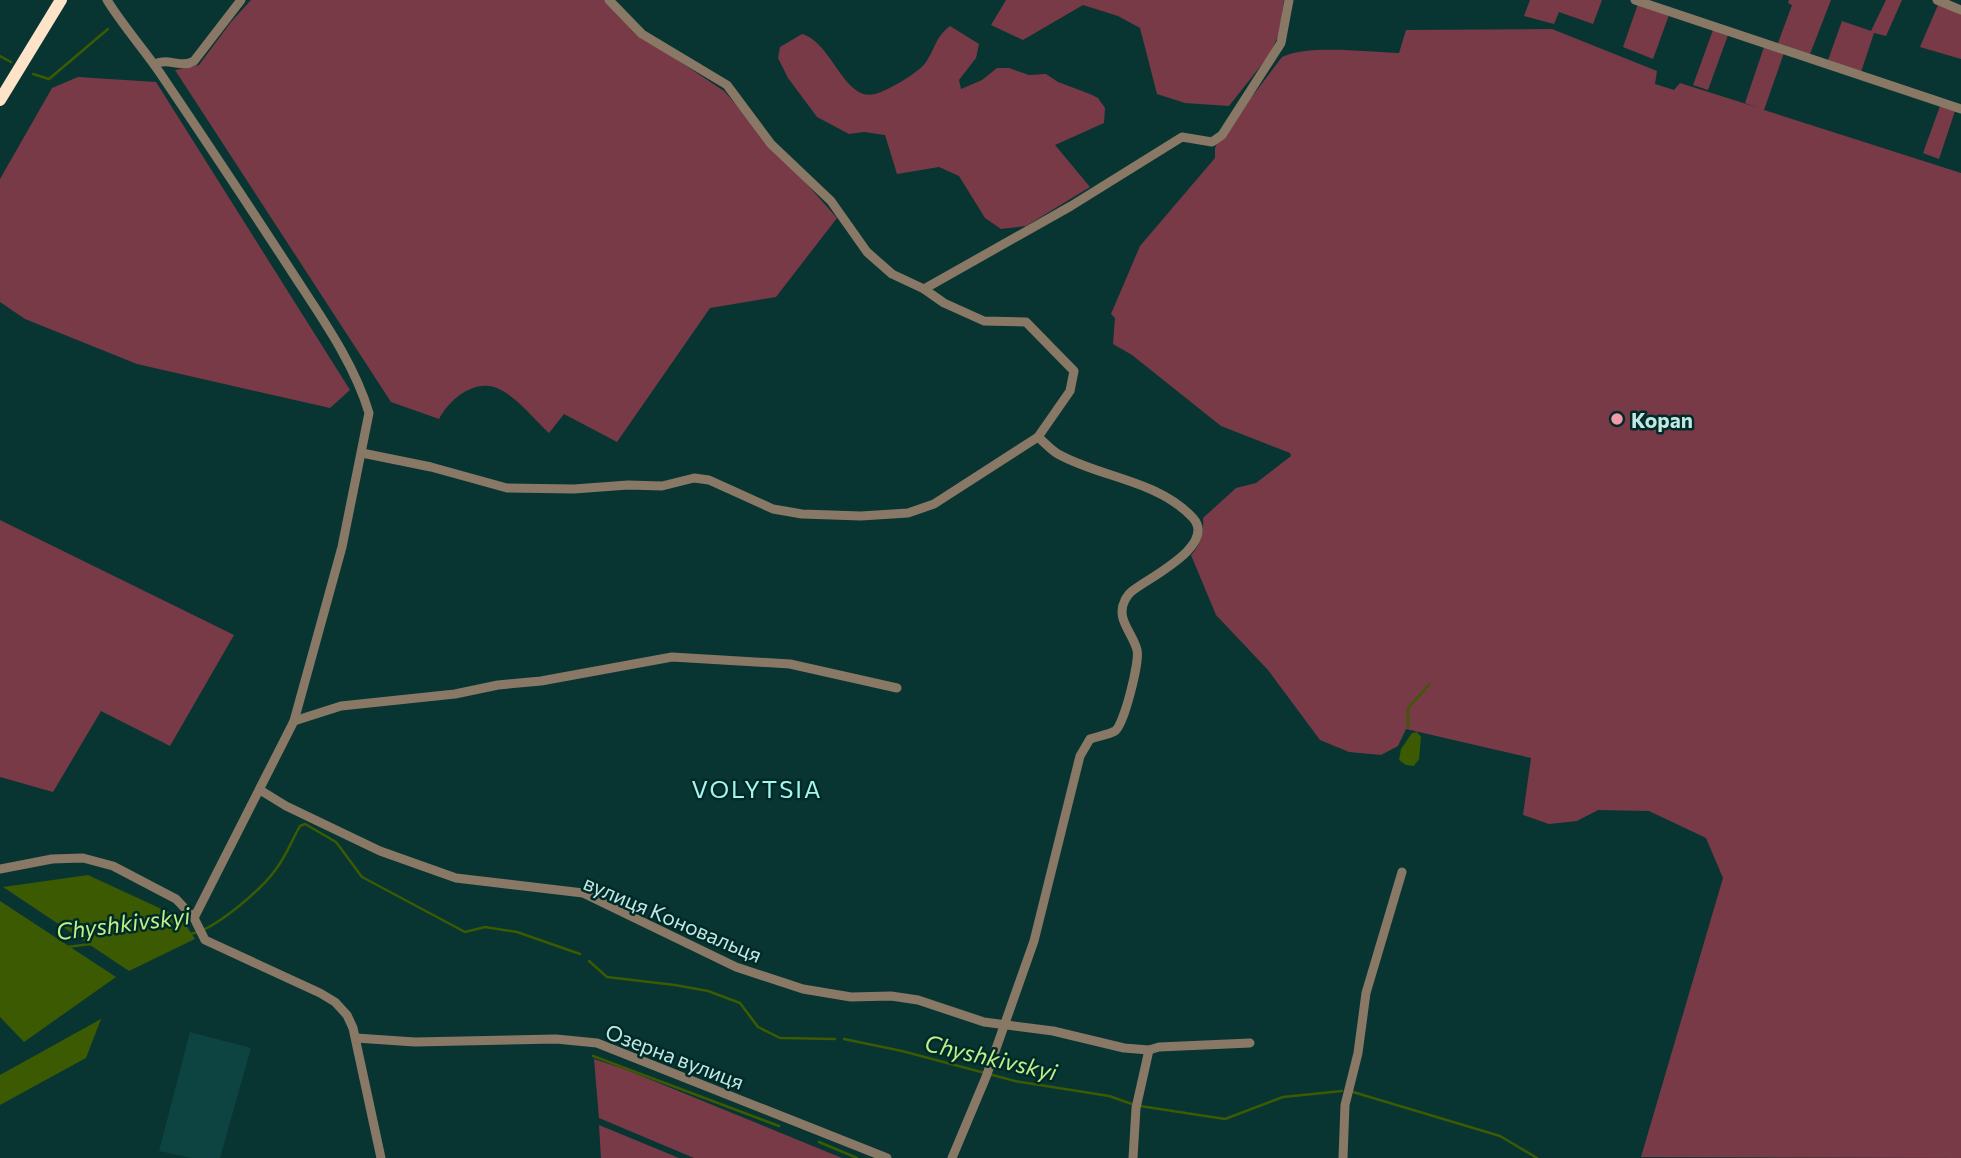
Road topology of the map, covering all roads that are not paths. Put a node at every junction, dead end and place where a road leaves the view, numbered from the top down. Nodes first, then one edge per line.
1 (61, 0) edge
2 (107, 0) edge
3 (241, 0) edge
4 (610, 0) edge
5 (1289, 0) edge
6 (1635, 0) edge
7 (1937, 0) edge
8 (1961, 10) edge
9 (154, 64) junction
10 (0, 100) edge
11 (1961, 109) edge
12 (924, 289) junction
13 (1038, 437) junction
14 (362, 453) junction
15 (897, 688) dead end
16 (294, 721) junction
17 (260, 790) junction
18 (0, 869) edge
19 (1402, 872) dead end
20 (195, 920) junction
21 (1004, 1025) junction
22 (356, 1038) junction
23 (1250, 1043) dead end
24 (1149, 1050) junction
25 (381, 1158) edge
26 (887, 1158) edge
27 (952, 1158) edge
28 (1133, 1158) edge
29 (1343, 1158) edge

1 - 10 highway
2 - 9 street
3 - 9 street
4 - 12 street
5 - 12 street
6 - 11 street
7 - 8 street
9 - 14 street
12 - 13 street
13 - 14 street
13 - 21 street
14 - 16 street
15 - 16 street
16 - 17 street
17 - 20 street
17 - 21 street, вулиця Коновальця
18 - 20 street
19 - 29 street
20 - 22 street
21 - 24 street, вулиця Коновальця
21 - 27 street
22 - 25 street
22 - 26 street, Озерна вулиця
23 - 24 street, вулиця Коновальця
24 - 28 street

